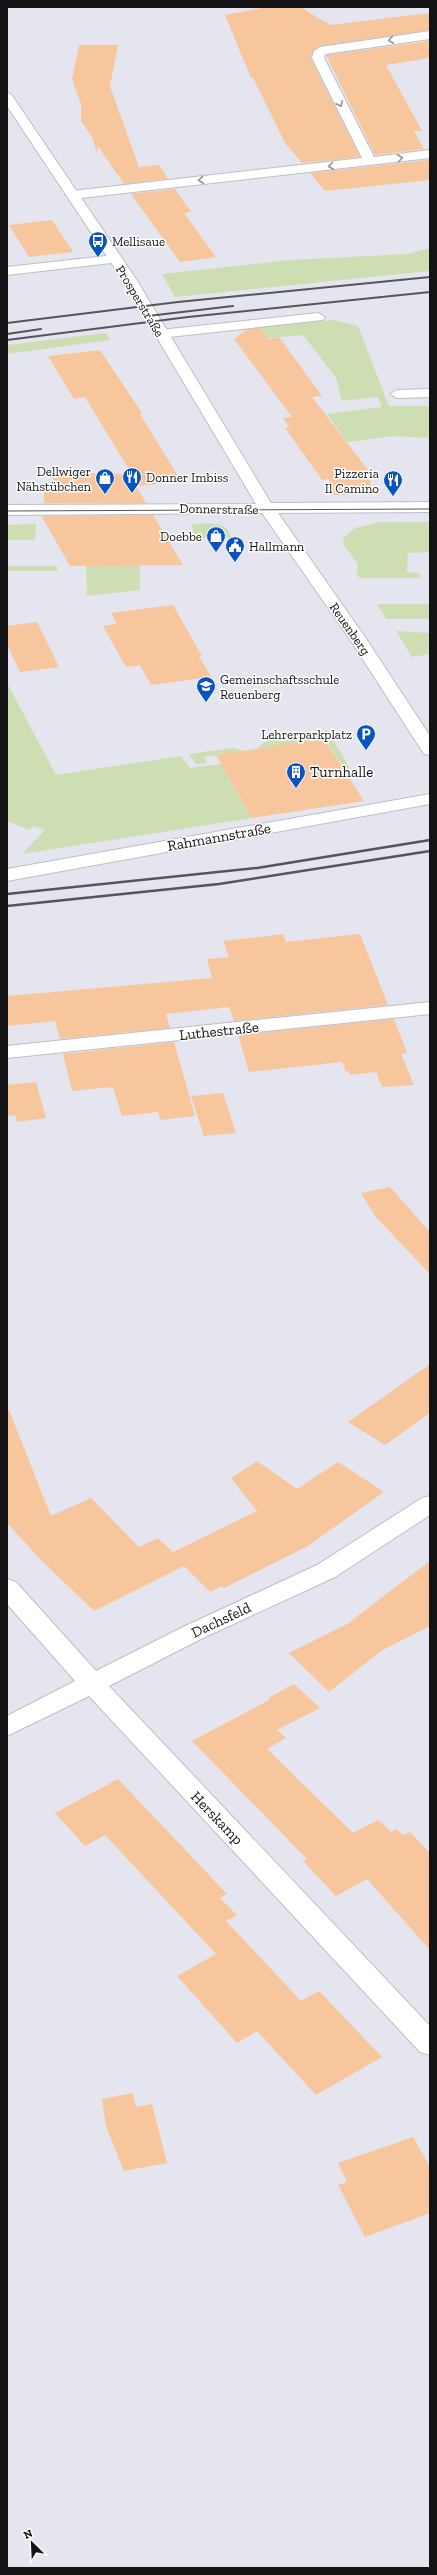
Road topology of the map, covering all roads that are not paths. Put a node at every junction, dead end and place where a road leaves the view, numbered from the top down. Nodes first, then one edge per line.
1 (430, 35) edge
2 (7, 97) edge
3 (430, 154) edge
4 (370, 162) junction
5 (72, 195) junction
6 (115, 259) junction
7 (7, 271) edge
8 (318, 317) dead end
9 (160, 334) junction
10 (430, 393) edge
11 (397, 394) dead end
12 (430, 507) edge
13 (7, 510) edge
14 (267, 510) junction
15 (430, 750) edge
16 (430, 799) edge
17 (7, 874) edge
18 (430, 1008) edge
19 (7, 1052) edge
20 (430, 1504) edge
21 (7, 1588) edge
22 (92, 1684) junction
23 (7, 1727) edge
24 (430, 2044) edge

1 -> 4 street
2 - 5 street, Prosperstraße
4 -> 3 street
4 -> 5 street
5 - 6 street, Prosperstraße
6 - 7 street
6 - 9 street, Prosperstraße
8 - 9 street
9 - 14 street, Prosperstraße
10 - 11 street
12 - 14 street, Donnerstraße
13 - 14 street, Donnerstraße
14 - 15 street, Reuenberg
16 - 17 street, Rahmannstraße
18 - 19 street, Luthestraße
20 - 22 street, Dachsfeld
21 - 22 street, Herskamp
22 - 23 street, Dachsfeld
22 - 24 street, Herskamp

